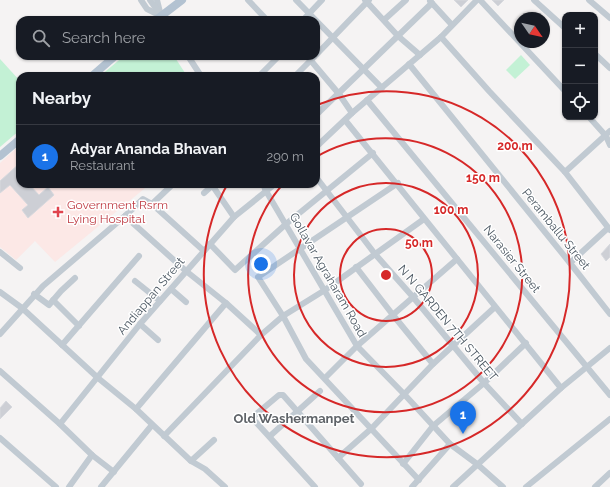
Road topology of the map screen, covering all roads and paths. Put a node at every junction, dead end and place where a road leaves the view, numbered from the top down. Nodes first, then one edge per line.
1 (141, 0) edge
2 (150, 0) edge
3 (157, 0) edge
4 (182, 0) edge
5 (248, 0) edge
6 (296, 0) edge
7 (322, 0) edge
8 (406, 0) edge
9 (478, 0) edge
10 (534, 0) edge
11 (589, 0) edge
12 (367, 1) edge
13 (431, 2) edge
14 (309, 13) junction
15 (156, 16) edge
16 (159, 16) edge
17 (160, 16) edge
18 (164, 16) edge
19 (263, 16) edge
20 (306, 16) edge
21 (312, 16) edge
22 (610, 18) edge
23 (384, 20) junction
24 (320, 24) edge
25 (452, 25) junction
26 (562, 25) edge
27 (333, 36) junction
28 (398, 36) junction
29 (441, 37) junction
30 (320, 49) edge
31 (420, 55) junction
32 (598, 57) edge
33 (110, 60) edge
34 (191, 60) edge
35 (275, 60) edge
36 (309, 60) edge
37 (314, 60) edge
38 (409, 64) junction
39 (610, 68) edge
40 (365, 69) junction
41 (97, 72) edge
42 (198, 72) edge
43 (264, 72) edge
44 (299, 72) edge
45 (382, 88) junction
46 (562, 88) edge
47 (339, 94) junction
48 (367, 100) junction
49 (320, 111) edge
50 (352, 113) junction
51 (345, 120) junction
52 (593, 120) edge
53 (608, 133) edge
54 (16, 142) edge
55 (320, 143) edge
56 (610, 145) edge
57 (373, 153) junction
58 (0, 156) edge
59 (565, 172) junction
60 (320, 182) edge
61 (398, 183) junction
62 (169, 188) edge
63 (210, 188) edge
64 (215, 188) edge
65 (265, 188) edge
66 (270, 188) edge
67 (266, 191) junction
68 (327, 191) junction
69 (204, 193) dead end
70 (152, 204) junction
71 (125, 216) junction
72 (234, 217) junction
73 (346, 217) junction
74 (424, 219) junction
75 (286, 224) junction
76 (609, 229) edge
77 (210, 244) junction
78 (300, 248) junction
79 (204, 251) junction
80 (0, 252) edge
81 (375, 254) junction
82 (139, 256) dead end
83 (457, 259) junction
84 (570, 263) junction
85 (356, 267) junction
86 (20, 268) dead end
87 (186, 271) junction
88 (76, 278) dead end
89 (135, 281) dead end
90 (171, 289) junction
91 (325, 290) junction
92 (0, 292) edge
93 (34, 294) junction
94 (413, 297) junction
95 (52, 300) junction
96 (160, 301) junction
97 (186, 302) dead end
98 (226, 303) junction
99 (495, 307) junction
100 (22, 308) junction
101 (610, 314) edge
102 (392, 315) junction
103 (283, 316) junction
104 (140, 324) junction
105 (79, 326) junction
106 (0, 334) edge
107 (262, 335) junction
108 (158, 340) dead end
109 (526, 343) junction
110 (62, 345) junction
111 (357, 346) junction
112 (454, 346) junction
113 (609, 351) edge
114 (434, 364) junction
115 (587, 367) junction
116 (0, 372) edge
117 (98, 378) junction
118 (325, 378) junction
119 (484, 383) junction
120 (562, 388) junction
121 (320, 391) dead end
122 (404, 394) junction
123 (610, 395) edge
124 (136, 409) junction
125 (298, 412) junction
126 (610, 419) edge
127 (60, 424) junction
128 (522, 424) junction
129 (152, 425) junction
130 (433, 426) junction
131 (372, 428) junction
132 (164, 436) junction
133 (270, 436) junction
134 (0, 438) edge
135 (214, 440) dead end
136 (450, 444) junction
137 (92, 455) junction
138 (338, 458) junction
139 (191, 461) junction
140 (403, 464) junction
141 (477, 464) junction
142 (114, 472) junction
143 (610, 473) edge
144 (419, 480) junction
145 (362, 484) dead end
146 (221, 486) edge
147 (56, 487) edge
148 (69, 487) edge
149 (102, 487) edge
150 (315, 487) edge
151 (412, 487) edge
152 (453, 487) edge
153 (502, 487) edge
154 (526, 487) edge
155 (595, 487) edge

1 - 15 street
2 - 16 street
3 - 17 street
4 - 18 main road
5 - 19 street
6 - 14 street
7 - 14 street
8 - 23 street
9 - 25 street
9 - 46 street
10 - 26 street
11 - 22 street
12 - 23 street
12 - 27 street
13 - 25 street
13 - 28 street
14 - 20 street
14 - 21 street
23 - 28 street
24 - 27 street
25 - 29 street
27 - 30 street
27 - 40 street
28 - 31 street
28 - 40 street
29 - 31 street
29 - 59 street
31 - 38 street
32 - 39 street
33 - 41 main road
34 - 42 street
35 - 43 street
36 - 44 street
37 - 47 street
38 - 45 street
38 - 84 street, Peramballu Street
40 - 45 street
40 - 47 street
45 - 48 street
47 - 49 street
47 - 50 street
48 - 50 street
48 - 115 street, Narasier Street
50 - 51 street
51 - 55 street
51 - 57 street
52 - 53 street
53 - 56 street
53 - 59 street
54 - 58 main road
57 - 61 street
57 - 68 street
59 - 76 street
60 - 68 street, N N GARDEN 7TH STREET
61 - 73 street
61 - 74 street
62 - 70 street
63 - 69 street
64 - 72 street
65 - 67 street, Gollavar Agraharam Road
66 - 67 street, Andiappan Street
67 - 72 street, Andiappan Street
67 - 75 street, Gollavar Agraharam Road
68 - 73 street, N N GARDEN 7TH STREET
68 - 75 street
70 - 71 street
70 - 79 street
71 - 87 street
71 - 93 street
72 - 77 street, Andiappan Street
73 - 78 street
73 - 81 street, N N GARDEN 7TH STREET
74 - 81 street
74 - 83 street
75 - 77 street
75 - 78 street, Gollavar Agraharam Road
76 - 84 street
77 - 79 street, Andiappan Street
78 - 91 street, Gollavar Agraharam Road
78 - 103 street
79 - 87 street, Andiappan Street
80 - 86 street
81 - 85 street
81 - 94 street, N N GARDEN 7TH STREET
82 - 105 street
83 - 94 street
83 - 99 street
84 - 101 street, Peramballu Street
85 - 91 street
85 - 102 street
87 - 90 street, Andiappan Street
87 - 98 street
88 - 95 street
89 - 96 street
90 - 96 street, Andiappan Street
90 - 97 street
91 - 103 street
91 - 111 street, Gollavar Agraharam Road
92 - 100 street
93 - 95 street
93 - 100 street
94 - 102 street
94 - 112 street, N N GARDEN 7TH STREET
95 - 105 street
96 - 104 street, Andiappan Street
98 - 107 street
98 - 124 street
99 - 109 street
99 - 112 street
100 - 106 street
100 - 110 street
102 - 111 street
102 - 114 street
103 - 107 street
103 - 118 street
104 - 108 street
104 - 117 street, Andiappan Street
105 - 110 street
107 - 132 street
109 - 119 street
109 - 120 street
110 - 117 street
111 - 118 street
111 - 122 street, Gollavar Agraharam Road
112 - 114 street
112 - 119 street, N N GARDEN 7TH STREET
113 - 115 street
114 - 122 street
115 - 120 street
115 - 123 street, Narasier Street
116 - 127 street
117 - 124 street
117 - 127 street, Andiappan Street
118 - 131 street
119 - 128 street, N N GARDEN 7TH STREET
119 - 130 street
120 - 128 street
121 - 125 street
122 - 130 street, Gollavar Agraharam Road
122 - 131 street
124 - 129 street
125 - 133 street
125 - 133 street
125 - 138 street
126 - 154 street
127 - 137 street
128 - 141 street
129 - 132 street
129 - 142 street
130 - 136 street, Gollavar Agraharam Road
130 - 140 street
131 - 138 street
131 - 140 street
132 - 139 street
133 - 150 street
134 - 147 street
135 - 139 street
136 - 141 street, Gollavar Agraharam Road
136 - 144 street
137 - 142 street
137 - 148 street
138 - 145 street
139 - 146 street
140 - 144 street
141 - 152 street
141 - 153 street, Gollavar Agraharam Road
142 - 149 street
143 - 155 street
144 - 151 street

